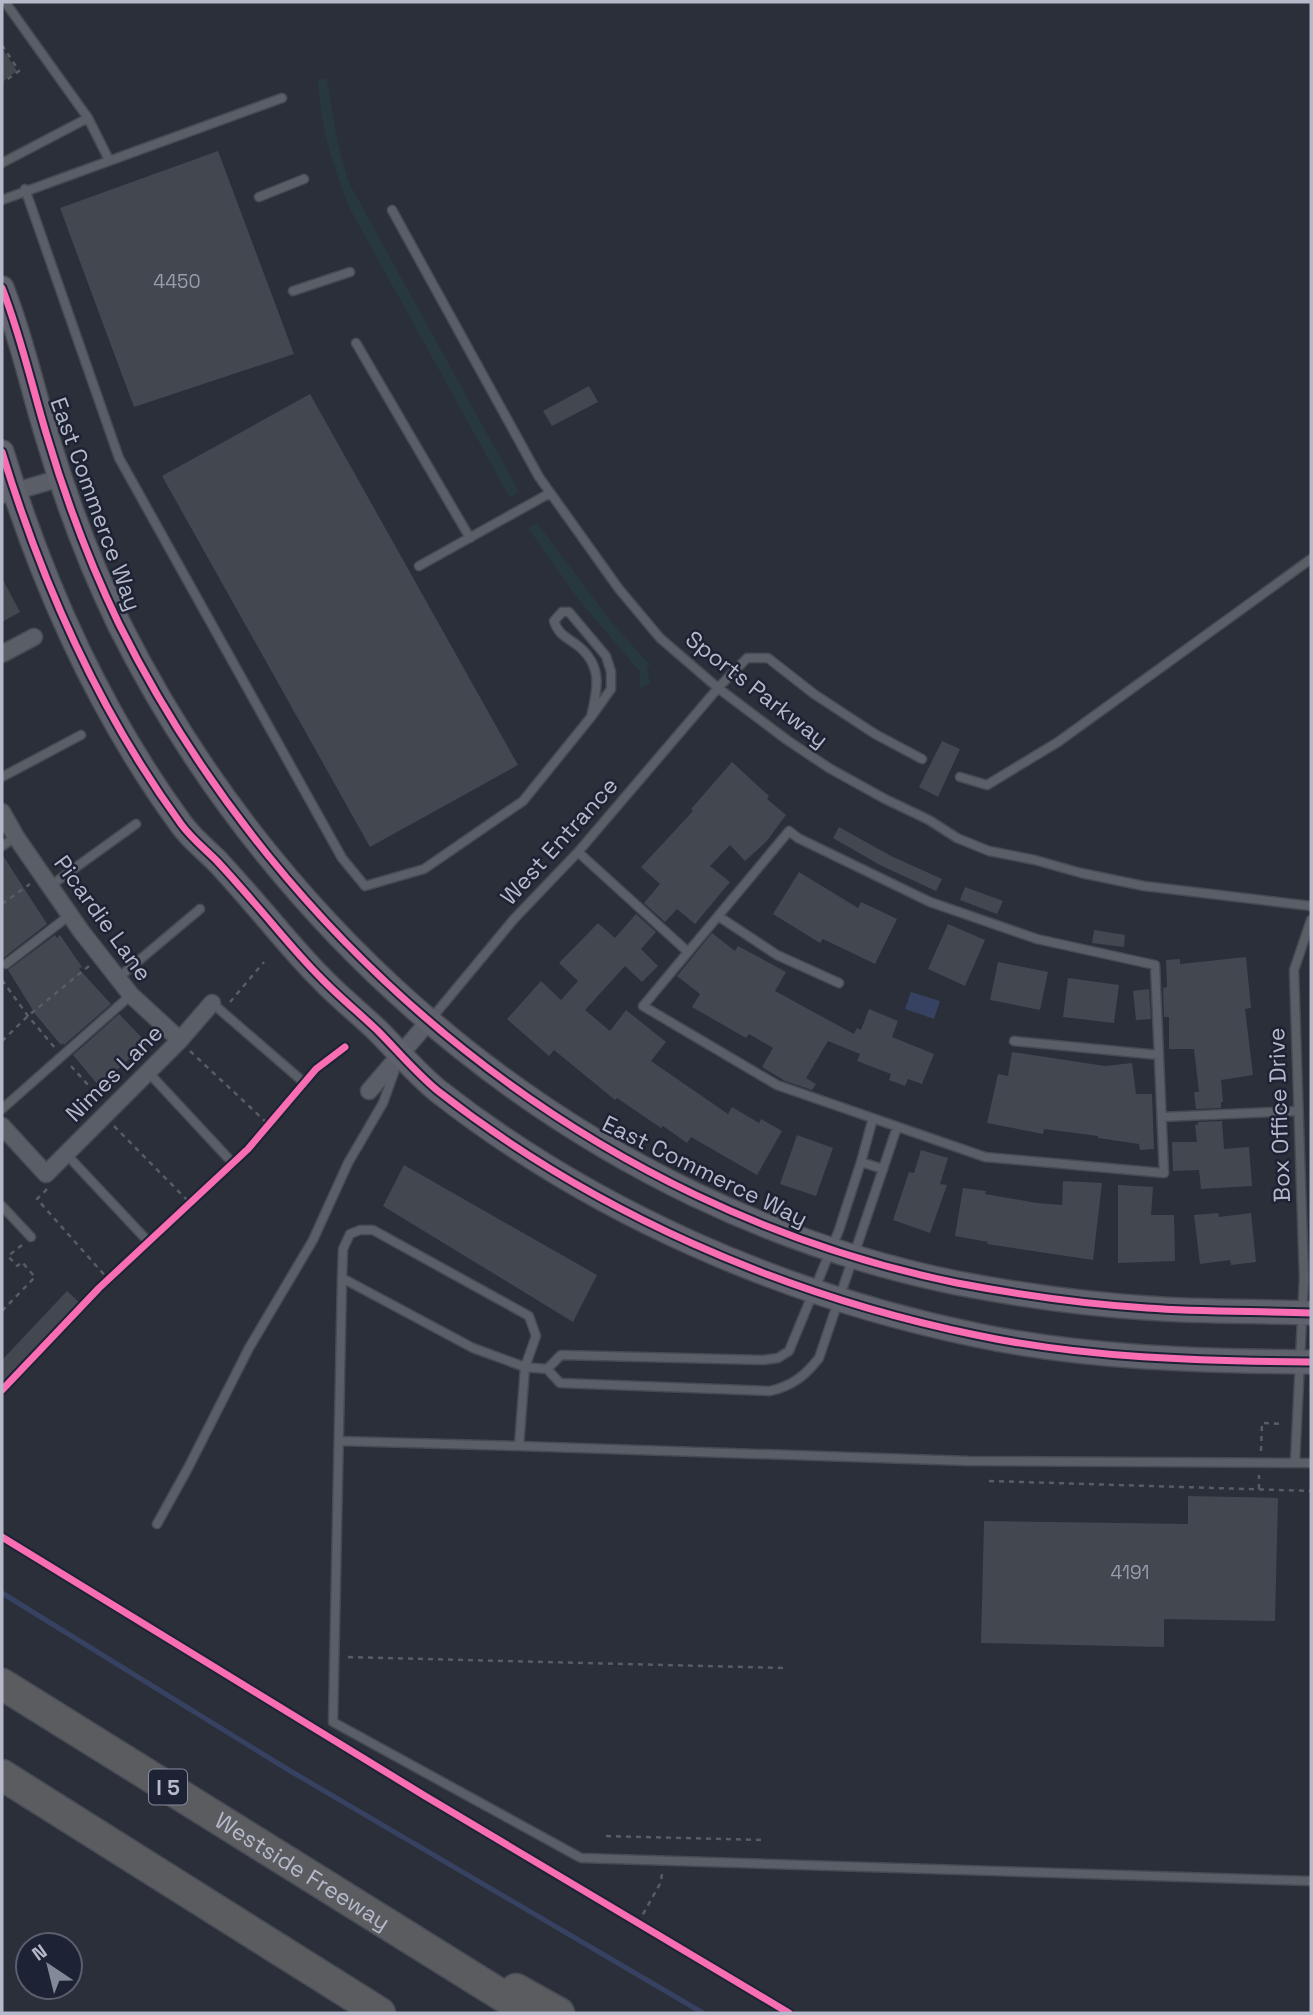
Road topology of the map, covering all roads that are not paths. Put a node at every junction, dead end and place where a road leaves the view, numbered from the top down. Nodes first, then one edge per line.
1 (5, 2) edge
2 (282, 97) dead end
3 (88, 118) junction
4 (109, 160) junction
5 (2, 163) edge
6 (304, 179) dead end
7 (25, 189) junction
8 (259, 197) dead end
9 (2, 200) edge
10 (392, 210) dead end
11 (350, 272) dead end
12 (2, 288) edge
13 (293, 291) dead end
14 (356, 343) dead end
15 (2, 452) edge
16 (61, 478) junction
17 (8, 493) edge
18 (550, 493) junction
19 (470, 538) junction
20 (1311, 559) edge
21 (419, 566) dead end
22 (34, 637) dead end
23 (2, 654) edge
24 (718, 688) junction
25 (591, 717) junction
26 (81, 735) dead end
27 (922, 758) dead end
28 (2, 777) edge
29 (960, 777) dead end
30 (2, 812) edge
31 (136, 824) dead end
32 (9, 841) edge
33 (578, 852) junction
34 (50, 886) junction
35 (1311, 906) edge
36 (200, 909) dead end
37 (70, 915) junction
38 (718, 916) junction
39 (1311, 920) edge
40 (688, 952) junction
41 (6, 964) dead end
42 (118, 978) junction
43 (839, 983) dead end
44 (131, 995) junction
45 (217, 1007) joint
46 (429, 1021) junction
47 (1014, 1041) dead end
48 (184, 1046) junction
49 (401, 1054) junction
50 (1159, 1055) junction
51 (148, 1072) junction
52 (300, 1079) dead end
53 (369, 1091) dead end
54 (2, 1109) edge
55 (1297, 1111) junction
56 (1162, 1117) junction
57 (873, 1118) junction
58 (2, 1126) edge
59 (897, 1127) junction
60 (229, 1158) dead end
61 (70, 1159) junction
62 (861, 1161) junction
63 (883, 1169) junction
64 (2, 1206) edge
65 (31, 1237) dead end
66 (144, 1237) dead end
67 (831, 1250) junction
68 (854, 1256) junction
69 (342, 1278) junction
70 (815, 1291) junction
71 (838, 1299) junction
72 (1307, 1313) edge
73 (1306, 1362) edge
74 (525, 1367) junction
75 (547, 1369) junction
76 (339, 1441) junction
77 (519, 1446) junction
78 (1295, 1463) junction
79 (1311, 1463) edge
80 (157, 1524) dead end
81 (2, 1684) edge
82 (2, 1775) edge
83 (1311, 1881) edge
84 (334, 1891) junction
85 (380, 2013) edge
86 (530, 2013) edge
87 (559, 2013) edge

1 - 3 lane
2 - 4 lane
3 - 4 lane
3 - 5 lane
4 - 7 lane
6 - 8 lane
7 - 9 lane
7 - 25 lane
10 - 18 lane, Sports Parkway
11 - 13 lane
12 - 16 main road, East Commerce Way
14 - 19 lane
15 - 17 main road
16 - 17 street
16 - 46 main road, East Commerce Way
17 - 49 main road
18 - 19 lane
18 - 24 lane, Sports Parkway
19 - 21 lane
20 - 29 lane
22 - 23 street
24 - 27 lane, West Entrance
24 - 33 lane, West Entrance
24 - 35 lane, Sports Parkway
25 - 25 lane
26 - 28 lane
30 - 32 street, Picardie Lane
31 - 34 lane
32 - 34 street, Picardie Lane
33 - 40 lane
33 - 46 lane, West Entrance
34 - 37 street, Picardie Lane
36 - 42 lane
37 - 41 lane
37 - 42 street, Picardie Lane
38 - 40 lane
38 - 43 lane
38 - 50 lane
39 - 55 lane, Box Office Drive
40 - 57 lane
42 - 44 street, Picardie Lane
44 - 48 street, Picardie Lane
44 - 54 lane
45 - 48 street, Nimes Lane
45 - 52 lane
46 - 49 street
46 - 67 main road, East Commerce Way
47 - 50 lane
48 - 51 street, Nimes Lane
49 - 53 street
49 - 70 main road
49 - 80 lane
50 - 56 lane
51 - 60 lane
51 - 61 street, Nimes Lane
55 - 56 lane
55 - 72 lane, Box Office Drive
56 - 59 lane
57 - 59 lane
57 - 62 lane
58 - 61 street, Nimes Lane
59 - 63 lane
61 - 66 lane
62 - 63 lane
62 - 67 lane
63 - 68 lane
64 - 65 lane
67 - 68 main road, East Commerce Way
67 - 70 lane
68 - 71 lane
68 - 72 main road, East Commerce Way
69 - 74 lane
69 - 74 lane
69 - 76 lane
70 - 71 main road
70 - 75 lane
71 - 73 main road
71 - 75 lane
72 - 73 lane, Box Office Drive
73 - 78 lane, Box Office Drive
74 - 75 lane
74 - 77 lane
76 - 77 lane
76 - 83 lane
77 - 78 lane
78 - 79 lane
81 - 84 highway, Westside Freeway / I 5
82 - 85 highway
84 - 86 highway, Westside Freeway / I 5
84 - 87 highway

